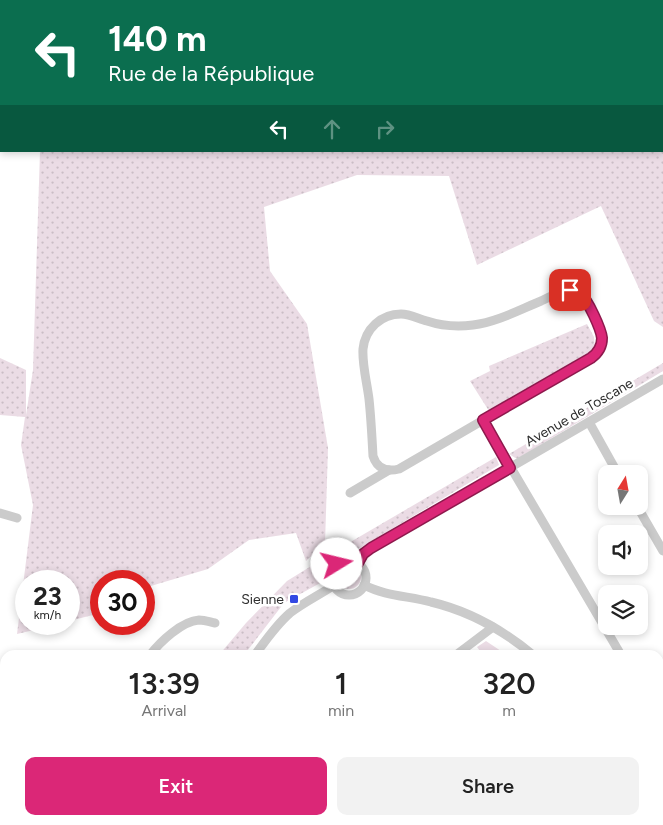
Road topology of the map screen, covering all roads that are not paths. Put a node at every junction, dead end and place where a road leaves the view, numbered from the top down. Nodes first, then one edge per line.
1 (0, 46) edge
2 (0, 56) edge
3 (663, 379) edge
4 (483, 420) junction
5 (589, 422) junction
6 (613, 465) edge
7 (510, 468) junction
8 (389, 470) junction
9 (350, 494) dead end
10 (0, 513) edge
11 (642, 515) edge
12 (17, 518) dead end
13 (663, 551) edge
14 (358, 563) junction
15 (364, 585) junction
16 (333, 586) junction
17 (215, 623) dead end
18 (494, 627) junction
19 (155, 650) edge
20 (259, 650) edge
21 (463, 650) edge
22 (527, 650) edge
23 (618, 650) edge

1 - 2 street
3 - 5 street, Avenue de Toscane
4 - 7 street
4 - 8 street
4 - 8 street
5 - 6 street
5 - 7 street, Avenue de Toscane
7 - 14 street, Avenue de Toscane
7 - 23 street
8 - 9 street
10 - 12 street
11 - 13 street
14 - 15 street
14 - 16 street
15 - 16 street
15 - 18 street
16 - 20 street
17 - 19 street
18 - 21 street
18 - 22 street

